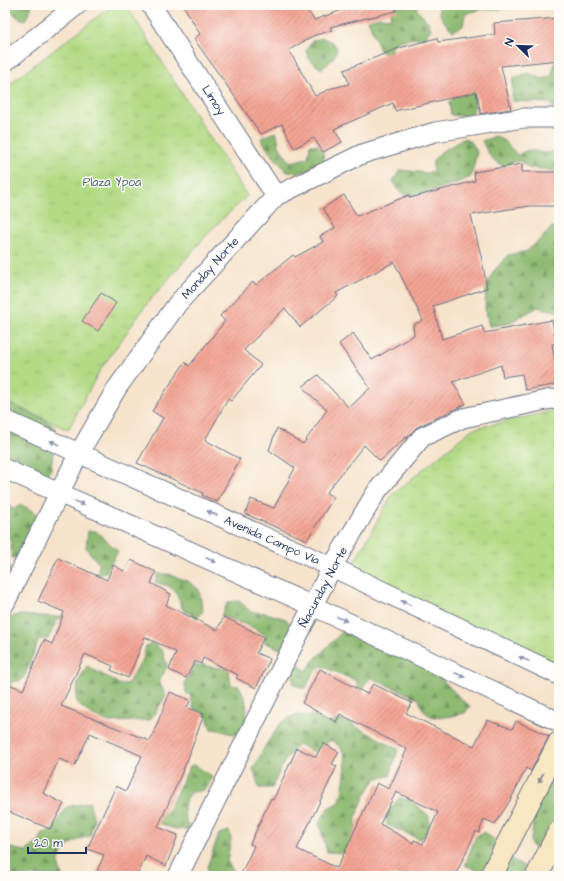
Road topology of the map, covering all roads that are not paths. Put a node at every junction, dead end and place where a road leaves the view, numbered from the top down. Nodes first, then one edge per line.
1 (77, 5) edge
2 (151, 5) edge
3 (5, 62) edge
4 (559, 118) edge
5 (276, 196) junction
6 (559, 400) edge
7 (5, 420) edge
8 (79, 453) junction
9 (5, 469) edge
10 (59, 494) junction
11 (332, 567) junction
12 (5, 603) edge
13 (313, 606) junction
14 (559, 675) edge
15 (559, 722) edge
16 (559, 743) edge
17 (559, 832) edge
18 (178, 876) edge
19 (492, 876) edge
20 (537, 876) edge

1 - 3 street
2 - 5 street, Limoy
4 - 5 street, Monday Norte
5 - 8 street, Monday Norte
6 - 11 street, Ñacunday Norte
8 -> 7 street, Avenida Campo Vía
8 - 10 street, Monday Norte
11 -> 8 street, Avenida Campo Vía
9 - 10 street
10 - 12 street, Monday Norte
10 -> 13 street
11 - 13 street, Ñacunday Norte
14 -> 11 street, Avenida Campo Vía
13 -> 15 street
13 - 18 street, Ñacunday Norte
16 -> 19 main road
17 - 20 main road

